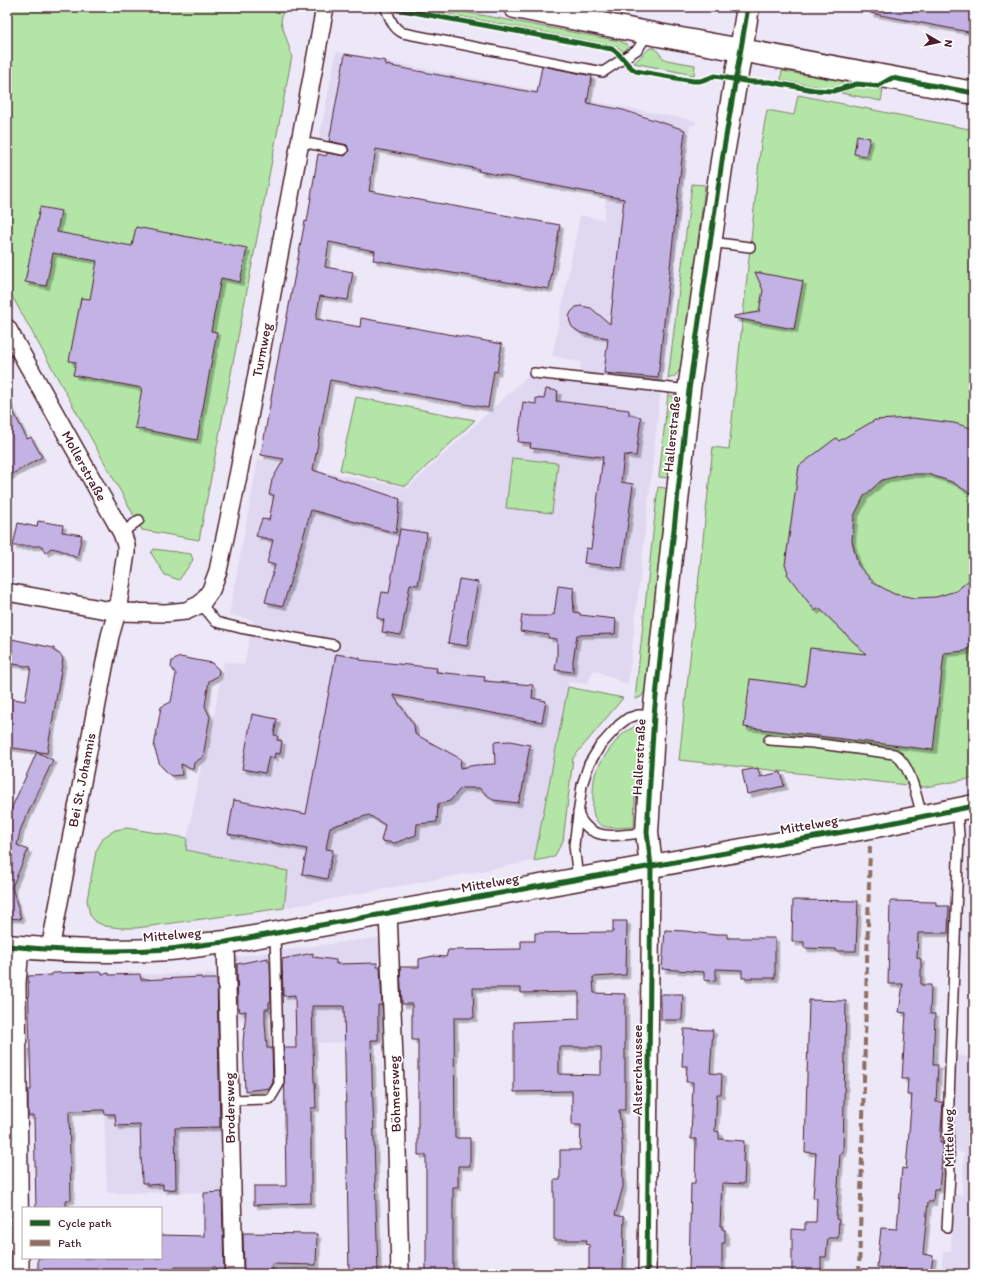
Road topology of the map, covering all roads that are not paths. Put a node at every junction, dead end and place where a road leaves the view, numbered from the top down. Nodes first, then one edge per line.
1 (326, 7) edge
2 (385, 7) edge
3 (515, 7) edge
4 (748, 7) edge
5 (648, 33) junction
6 (741, 50) junction
7 (974, 93) edge
8 (301, 142) junction
9 (343, 150) dead end
10 (710, 242) junction
11 (750, 247) dead end
12 (7, 328) edge
13 (534, 373) dead end
14 (689, 390) junction
15 (139, 520) dead end
16 (122, 533) junction
17 (7, 592) edge
18 (201, 604) junction
19 (117, 612) junction
20 (334, 645) dead end
21 (654, 715) junction
22 (769, 740) dead end
23 (966, 808) edge
24 (578, 813) junction
25 (922, 816) junction
26 (647, 832) junction
27 (651, 866) junction
28 (578, 879) junction
29 (388, 913) junction
30 (275, 934) junction
31 (226, 942) junction
32 (13, 947) edge
33 (50, 949) junction
34 (230, 1100) junction
35 (947, 1228) dead end
36 (13, 1246) edge
37 (20, 1274) edge
38 (234, 1274) edge
39 (400, 1274) edge
40 (647, 1274) edge

1 - 8 street, Turmweg
2 - 5 lane
3 - 5 street
4 - 6 street, Hallerstraße
5 - 6 street
6 - 7 street
6 - 10 street, Hallerstraße
8 - 9 lane
8 - 18 street, Turmweg
10 - 11 lane
10 - 14 street, Hallerstraße
12 - 16 street, Mollerstraße
13 - 14 lane
14 - 21 street, Hallerstraße
15 - 16 lane
16 - 19 street, Mollerstraße
17 - 19 street
18 - 19 street
18 - 20 lane
19 - 33 street, Bei St. Johannis
21 - 24 lane
21 - 26 street, Hallerstraße
22 - 25 lane
23 - 25 street, Mittelweg
23 - 35 lane, Mittelweg
24 - 26 lane
24 - 28 lane
25 - 27 street, Mittelweg
26 - 27 street, Hallerstraße
27 - 28 street, Mittelweg
27 - 40 street, Alsterchaussee
28 - 29 street, Mittelweg
29 - 30 street, Mittelweg
29 - 39 street, Böhmersweg
30 - 31 street, Mittelweg
30 - 34 lane
31 - 33 street, Mittelweg
31 - 34 street, Brodersweg
32 - 33 street, Mittelweg
32 - 36 street
34 - 38 street, Brodersweg
36 - 37 street

